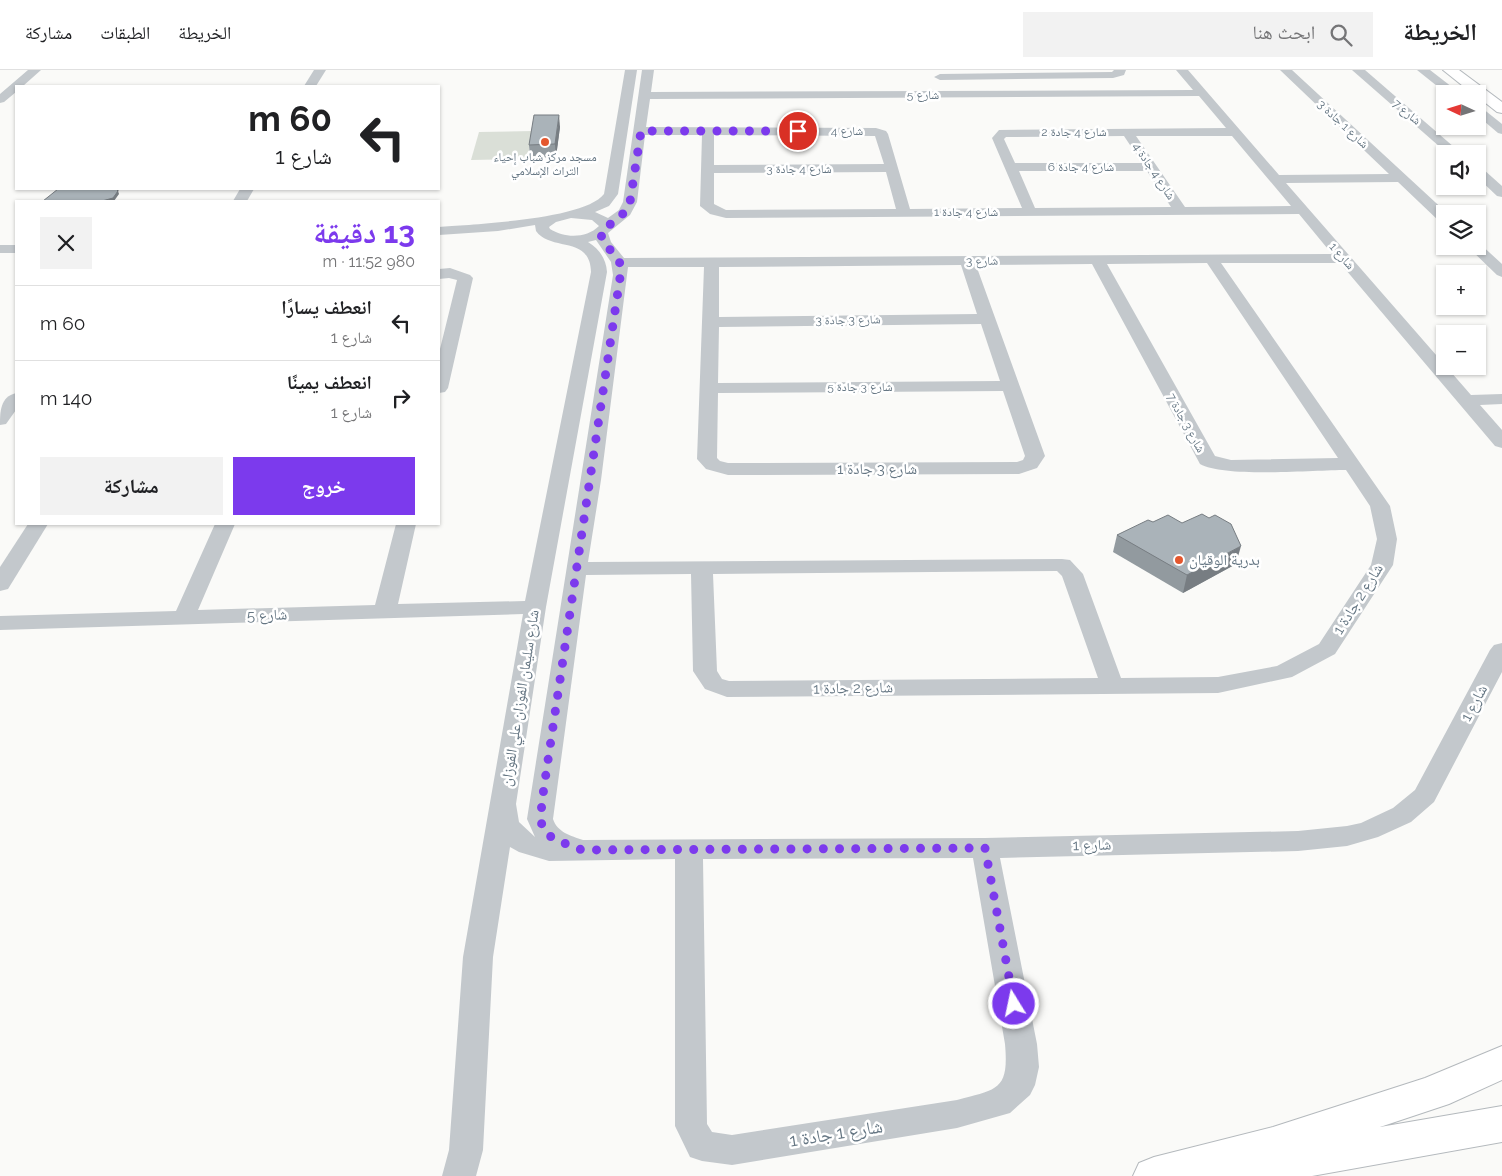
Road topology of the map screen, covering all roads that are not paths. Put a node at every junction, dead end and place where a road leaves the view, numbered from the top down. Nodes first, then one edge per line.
1 (35, 70) edge
2 (320, 70) edge
3 (631, 70) edge
4 (648, 70) edge
5 (1120, 70) edge
6 (1182, 70) edge
7 (1286, 70) edge
8 (1358, 70) edge
9 (1423, 70) edge
10 (1450, 70) edge
11 (938, 73) edge
12 (10, 78) dead end
13 (25, 78) junction
14 (17, 85) edge
15 (311, 85) edge
16 (1443, 85) edge
17 (15, 87) edge
18 (1201, 93) junction
19 (948, 94) junction
20 (645, 96) junction
21 (0, 100) edge
22 (1502, 109) edge
23 (1486, 117) edge
24 (1502, 130) edge
25 (641, 131) junction
26 (708, 131) junction
27 (1127, 132) junction
28 (1234, 132) junction
29 (1446, 145) edge
30 (1010, 167) junction
31 (1151, 167) junction
32 (890, 168) junction
33 (708, 169) junction
34 (1401, 178) junction
35 (1275, 179) junction
36 (1486, 179) edge
37 (1502, 193) edge
38 (1180, 210) junction
39 (1302, 210) junction
40 (1030, 211) junction
41 (1436, 211) edge
42 (904, 212) junction
43 (571, 214) junction
44 (555, 218) junction
45 (604, 230) junction
46 (440, 231) edge
47 (559, 237) junction
48 (15, 240) edge
49 (440, 240) edge
50 (0, 241) edge
51 (0, 249) edge
52 (15, 249) edge
53 (1484, 255) edge
54 (1344, 258) junction
55 (1212, 259) junction
56 (1096, 260) junction
57 (967, 262) junction
58 (621, 263) junction
59 (712, 263) junction
60 (1502, 272) edge
61 (440, 274) edge
62 (988, 319) junction
63 (709, 322) junction
64 (444, 347) edge
65 (440, 380) edge
66 (1011, 386) junction
67 (708, 388) junction
68 (15, 399) edge
69 (1502, 399) edge
70 (1466, 400) junction
71 (0, 420) edge
72 (1502, 442) edge
73 (1350, 464) junction
74 (591, 480) junction
75 (555, 494) junction
76 (587, 506) junction
77 (37, 525) edge
78 (225, 525) edge
79 (406, 525) edge
80 (576, 569) junction
81 (702, 569) junction
82 (0, 584) edge
83 (535, 607) junction
84 (385, 611) junction
85 (184, 617) junction
86 (0, 623) edge
87 (1502, 650) edge
88 (1112, 685) junction
89 (544, 787) junction
90 (504, 796) junction
91 (985, 848) junction
92 (582, 850) junction
93 (689, 851) junction
94 (1502, 1062) edge
95 (1502, 1124) edge
96 (459, 1176) edge
97 (1154, 1176) edge
98 (1208, 1176) edge

1 - 13 street
2 - 15 street
3 - 43 street
4 - 20 street
5 - 11 street
6 - 18 street, شارع 1
7 - 34 street, شارع 1 جادة 3
8 - 29 street, شارع 7
9 - 16 street
10 - 22 highway
11 - 19 street
12 - 13 street
13 - 14 street
17 - 21 street
18 - 19 street, شارع 5
18 - 28 street, شارع 1
19 - 20 street, شارع 5
20 - 25 street
23 - 24 street
25 - 26 street, شارع 4
25 - 45 street
26 - 32 street, شارع 4
26 - 33 street, شارع 4 جادة 1
27 - 28 street, شارع 4 جادة 2
27 - 30 street, شارع 4 جادة 2
27 - 31 street, شارع 4 جادة 4
28 - 35 street, شارع 1
30 - 31 street, شارع 4 جادة 6
30 - 40 street, شارع 4 جادة 2
31 - 38 street, شارع 4 جادة 4
32 - 33 street, شارع 4 جادة 3
32 - 42 street, شارع 4
33 - 42 street, شارع 4 جادة 1
34 - 35 street
34 - 41 street, شارع 1 جادة 3
35 - 39 street, شارع 1
36 - 37 street
38 - 39 street, شارع 4 جادة 1
38 - 40 street, شارع 4 جادة 1
39 - 54 street, شارع 1
40 - 42 street, شارع 4 جادة 1
43 - 44 street
43 - 45 street
44 - 46 street
44 - 47 street
45 - 47 street
45 - 58 street
47 - 49 street
47 - 75 street, شارع سليمان الفوزان علي الفوزان
48 - 50 street
51 - 52 street
53 - 60 street
54 - 55 street, شارع 3
54 - 70 street, شارع 1
55 - 56 street, شارع 3
55 - 73 street, شارع 2 جادة 1
56 - 57 street, شارع 3
56 - 73 street, شارع 3 جادة 7
57 - 59 street, شارع 3
57 - 62 street, شارع 3 جادة 1
58 - 59 street, شارع 3
58 - 74 street
59 - 63 street, شارع 3 جادة 1
61 - 64 street
62 - 63 street, شارع 3 جادة 3
62 - 66 street, شارع 3 جادة 1
63 - 67 street, شارع 3 جادة 1
64 - 65 street
66 - 67 street, شارع 3 جادة 5
66 - 67 street, شارع 3 جادة 1
68 - 71 street
69 - 70 street
70 - 72 street, شارع 1
73 - 88 street, شارع 2 جادة 1
74 - 75 street
74 - 76 street
75 - 76 street
75 - 83 street, شارع سليمان الفوزان علي الفوزان
76 - 80 street
77 - 82 street
78 - 85 street
79 - 84 street
80 - 81 street
80 - 89 street
81 - 88 street
81 - 88 street, شارع 2 جادة 1
83 - 84 street, شارع 5
83 - 90 street, شارع سليمان الفوزان علي الفوزان
84 - 85 street, شارع 5
85 - 86 street, شارع 5
87 - 91 street, شارع 1
89 - 90 street
89 - 92 street, شارع 1
90 - 92 street, شارع 1
90 - 96 street, شارع سليمان الفوزان علي الفوزان
91 - 93 street, شارع 1
91 - 93 street, شارع 1 جادة 1
92 - 93 street, شارع 1
94 - 97 highway
95 - 98 highway

